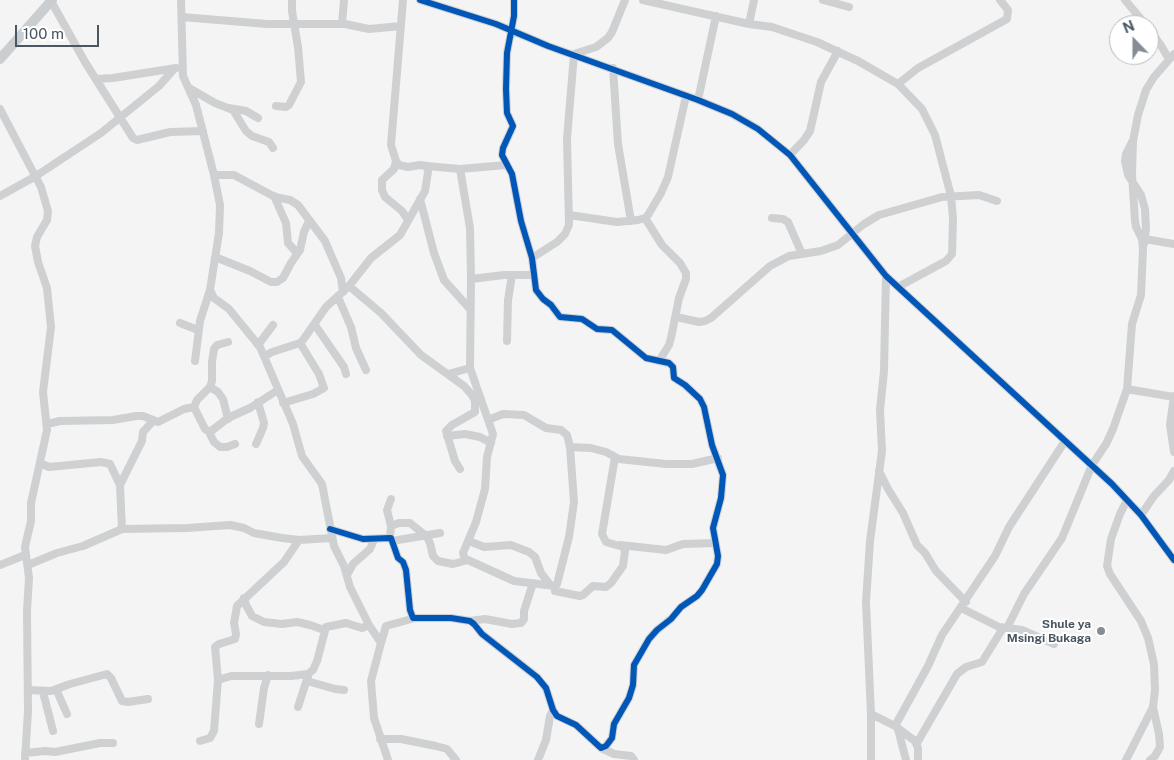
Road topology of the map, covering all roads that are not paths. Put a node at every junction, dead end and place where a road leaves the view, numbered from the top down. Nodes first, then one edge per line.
1 (181, 0) edge
2 (292, 0) edge
3 (344, 0) edge
4 (403, 0) edge
5 (420, 0) edge
6 (452, 0) edge
7 (514, 0) edge
8 (626, 0) edge
9 (643, 0) edge
10 (823, 0) edge
11 (1000, 0) edge
12 (1125, 0) edge
13 (51, 1) edge
14 (754, 1) edge
15 (662, 2) edge
16 (849, 7) dead end
17 (451, 9) junction
18 (1138, 15) edge
19 (716, 16) junction
20 (182, 17) junction
21 (294, 24) junction
22 (342, 24) junction
23 (749, 24) junction
24 (401, 26) junction
25 (512, 30) junction
26 (1159, 43) edge
27 (838, 51) junction
28 (574, 54) junction
29 (1172, 57) edge
30 (0, 59) edge
31 (178, 68) junction
32 (614, 68) junction
33 (96, 79) junction
34 (898, 84) junction
35 (189, 88) junction
36 (686, 96) junction
37 (698, 100) junction
38 (276, 106) dead end
39 (230, 108) junction
40 (0, 109) edge
41 (258, 118) dead end
42 (119, 119) junction
43 (203, 131) junction
44 (272, 148) dead end
45 (790, 155) junction
46 (396, 161) junction
47 (506, 165) junction
48 (427, 166) junction
49 (460, 169) junction
50 (214, 175) junction
51 (36, 176) junction
52 (1132, 182) junction
53 (0, 196) edge
54 (274, 196) junction
55 (951, 196) junction
56 (420, 199) junction
57 (997, 201) dead end
58 (569, 215) junction
59 (645, 218) junction
60 (772, 218) dead end
61 (408, 220) junction
62 (309, 221) junction
63 (631, 221) junction
64 (851, 234) junction
65 (1145, 239) junction
66 (1174, 244) edge
67 (1143, 249) junction
68 (297, 253) junction
69 (802, 254) junction
70 (215, 257) junction
71 (532, 258) junction
72 (512, 275) junction
73 (533, 275) junction
74 (886, 276) junction
75 (472, 279) junction
76 (898, 287) junction
77 (210, 290) junction
78 (343, 291) junction
79 (470, 309) junction
80 (676, 317) junction
81 (180, 323) dead end
82 (273, 325) dead end
83 (315, 325) junction
84 (198, 330) junction
85 (507, 341) dead end
86 (228, 342) dead end
87 (300, 344) junction
88 (258, 345) junction
89 (265, 356) junction
90 (195, 361) dead end
91 (659, 361) junction
92 (470, 368) junction
93 (366, 370) dead end
94 (346, 374) dead end
95 (448, 374) junction
96 (210, 387) junction
97 (1127, 389) junction
98 (278, 390) junction
99 (1174, 397) edge
100 (258, 402) junction
101 (283, 403) junction
102 (194, 407) junction
103 (228, 419) junction
104 (488, 420) junction
105 (153, 421) junction
106 (47, 424) junction
107 (209, 432) junction
108 (448, 436) junction
109 (1065, 441) junction
110 (491, 443) junction
111 (235, 444) dead end
112 (256, 444) dead end
113 (570, 447) junction
114 (1174, 452) edge
115 (615, 457) junction
116 (718, 458) junction
117 (40, 463) junction
118 (1092, 465) junction
119 (460, 469) dead end
120 (879, 471) junction
121 (1174, 471) edge
122 (120, 485) junction
123 (391, 499) dead end
124 (1127, 500) junction
125 (1141, 515) junction
126 (391, 526) junction
127 (122, 529) junction
128 (330, 529) junction
129 (440, 533) dead end
130 (425, 535) junction
131 (332, 538) junction
132 (391, 539) junction
133 (299, 540) junction
134 (374, 540) junction
135 (468, 541) junction
136 (715, 543) junction
137 (620, 545) junction
138 (25, 555) junction
139 (465, 560) junction
140 (1174, 560) edge
141 (0, 564) edge
142 (28, 565) junction
143 (347, 575) junction
144 (533, 583) junction
145 (553, 588) junction
146 (244, 598) junction
147 (963, 605) junction
148 (415, 618) junction
149 (470, 621) junction
150 (369, 625) junction
151 (1005, 628) junction
152 (324, 630) junction
153 (381, 643) junction
154 (1054, 644) dead end
155 (268, 675) junction
156 (307, 678) junction
157 (218, 680) junction
158 (56, 689) junction
159 (28, 690) junction
160 (344, 690) dead end
161 (43, 692) junction
162 (148, 699) dead end
163 (298, 707) dead end
164 (1153, 707) junction
165 (553, 710) junction
166 (67, 714) dead end
167 (871, 714) junction
168 (259, 724) dead end
169 (896, 728) junction
170 (53, 731) dead end
171 (380, 739) junction
172 (200, 741) dead end
173 (113, 743) dead end
174 (917, 743) junction
175 (601, 748) junction
176 (25, 757) edge
177 (16, 760) edge
178 (388, 760) edge
179 (456, 760) edge
180 (538, 760) edge
181 (634, 760) edge
182 (871, 760) edge
183 (906, 760) edge
184 (918, 760) edge
185 (1126, 760) edge
186 (1150, 760) edge

1 - 20 street
2 - 21 street
3 - 22 street
4 - 24 street
5 - 17 street
6 - 17 street
7 - 25 street
8 - 28 street
9 - 15 street
10 - 16 street
11 - 34 street
12 - 18 street
13 - 30 main road
13 - 33 street
14 - 23 street
15 - 19 street
17 - 25 street
19 - 23 street
19 - 37 street
20 - 21 street
20 - 31 street
21 - 22 street
21 - 38 street
22 - 24 street
23 - 27 street
24 - 46 street
25 - 28 street
25 - 47 street
26 - 29 street
27 - 34 street
27 - 45 street
28 - 32 street
28 - 58 street
29 - 52 street
31 - 33 street
31 - 35 street
31 - 42 street
32 - 36 street
32 - 63 street
33 - 42 street
34 - 55 street
35 - 39 street
35 - 43 street
36 - 37 street
36 - 59 street
37 - 45 street
39 - 41 street
39 - 44 street
40 - 51 street
42 - 43 street
42 - 51 street
43 - 50 street
45 - 64 street
46 - 48 street
46 - 61 street
47 - 49 street
47 - 71 street
48 - 49 street
48 - 56 street
49 - 75 street
50 - 54 street
50 - 70 street
51 - 53 street
51 - 106 street
52 - 65 street
52 - 67 street
54 - 62 street
54 - 68 street
55 - 57 street
55 - 64 street
55 - 76 street
56 - 61 street
56 - 79 street
58 - 63 street
58 - 71 street
59 - 63 street
59 - 80 street
60 - 69 street
61 - 78 street
62 - 68 street
62 - 78 street
64 - 69 street
64 - 74 street
65 - 66 street
65 - 67 street
67 - 97 street
68 - 70 street
69 - 80 street
70 - 77 street
71 - 73 street
72 - 73 street
72 - 75 street
72 - 85 street
73 - 91 street
74 - 76 street
74 - 120 street
75 - 79 street
76 - 109 street
77 - 84 street
77 - 88 street
78 - 83 street
78 - 93 street
78 - 95 street
79 - 92 street
80 - 91 street
81 - 84 street
82 - 88 street
83 - 87 street
83 - 94 street
84 - 90 street
86 - 96 street
87 - 89 street
87 - 101 street
88 - 89 street
89 - 98 street
91 - 116 street
92 - 95 street
92 - 104 street
95 - 108 street
96 - 102 street
96 - 103 street
97 - 99 street
97 - 118 street
98 - 100 street
98 - 101 street
99 - 114 street
100 - 103 street
100 - 112 street
101 - 128 street
102 - 105 street
102 - 107 street
103 - 107 street
104 - 110 street
104 - 113 street
105 - 106 street
105 - 122 street
106 - 117 street
107 - 111 street
108 - 110 street
108 - 119 street
109 - 118 street
109 - 147 street
110 - 135 street
113 - 115 street
113 - 145 street
115 - 116 street
115 - 137 street
116 - 136 street
117 - 122 street
117 - 138 street
118 - 124 street
118 - 151 street
120 - 147 street
120 - 167 street
121 - 125 street
122 - 127 street
123 - 126 street
124 - 125 street
124 - 164 street
125 - 140 street
126 - 130 street
126 - 132 street
127 - 133 street
127 - 142 street
128 - 131 street
128 - 134 street
129 - 130 street
130 - 132 street
130 - 139 street
131 - 133 street
131 - 143 street
132 - 134 street
132 - 148 street
133 - 146 street
134 - 143 street
135 - 139 street
135 - 145 street
136 - 137 street
136 - 175 street
137 - 145 street
138 - 141 street
138 - 142 street
139 - 144 street
142 - 159 street
143 - 150 street
144 - 145 street
144 - 149 street
146 - 152 street
146 - 157 street
147 - 151 street
147 - 169 street
148 - 149 street
148 - 153 street
149 - 165 street
150 - 152 street
150 - 153 street
151 - 154 street
151 - 174 street
152 - 156 street
153 - 171 street
155 - 156 street
155 - 157 street
155 - 168 street
156 - 160 street
156 - 163 street
157 - 172 street
158 - 161 street
158 - 162 street
158 - 166 street
159 - 161 street
159 - 176 street
161 - 170 street
164 - 185 street
164 - 186 street
165 - 175 street
165 - 180 street
167 - 169 street
167 - 182 street
169 - 174 street
169 - 183 street
171 - 178 street
171 - 179 street
173 - 176 street
174 - 184 street
175 - 181 street
176 - 177 street

